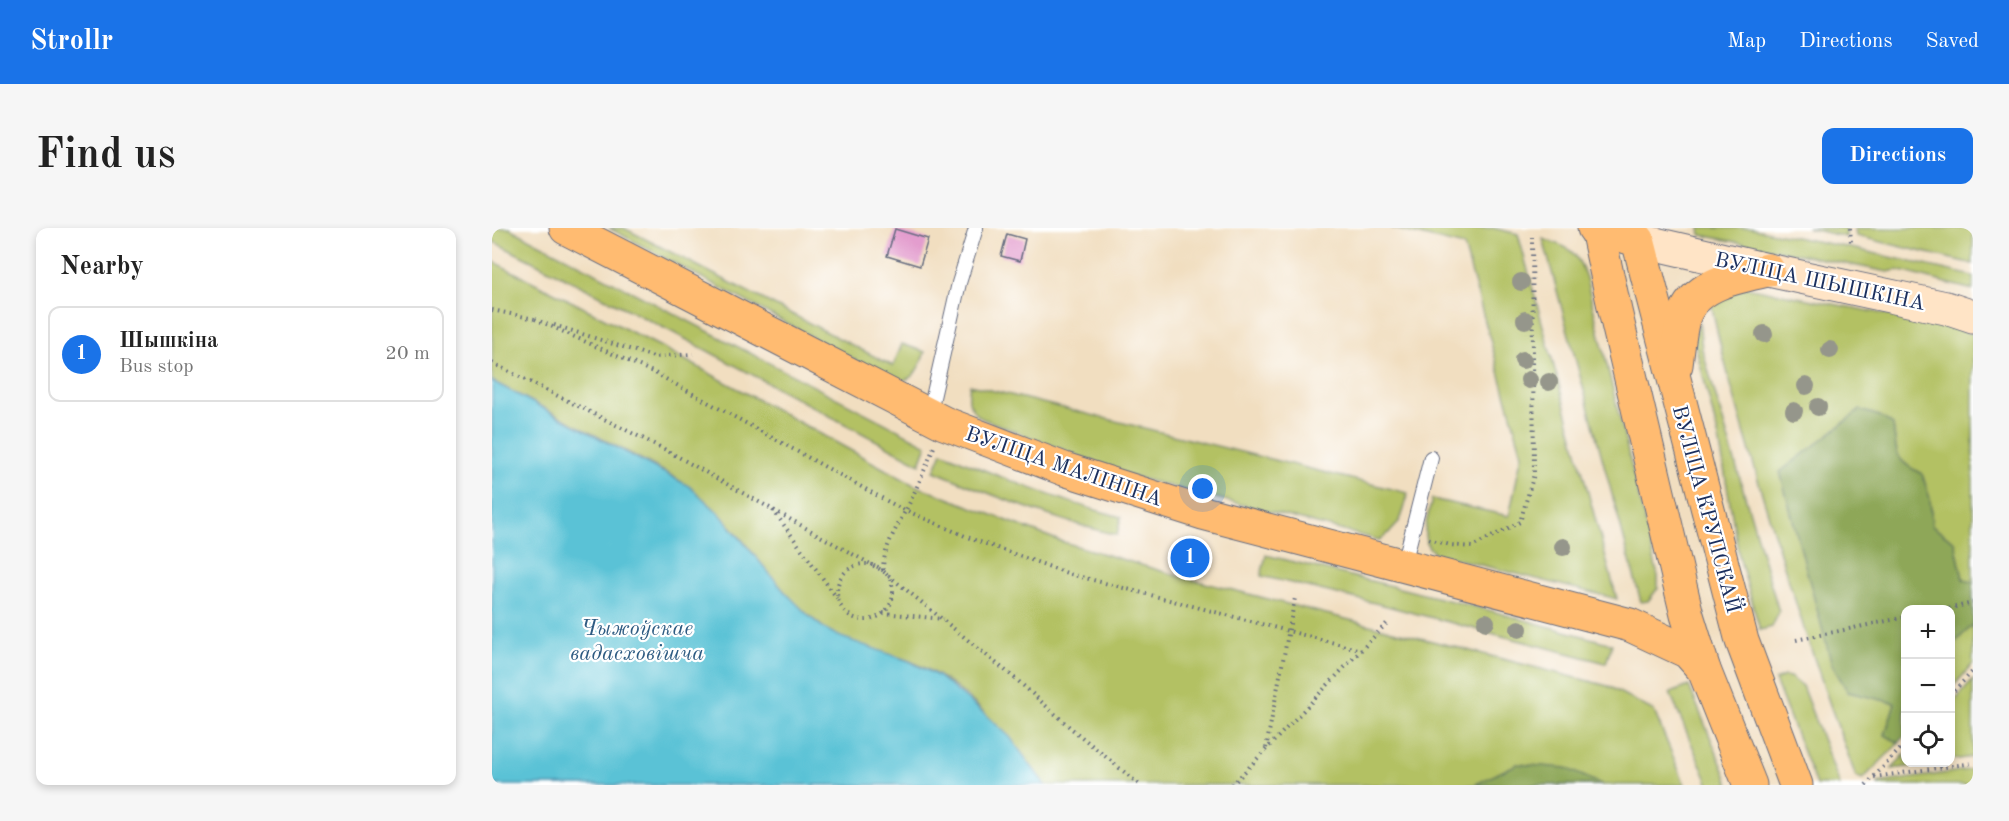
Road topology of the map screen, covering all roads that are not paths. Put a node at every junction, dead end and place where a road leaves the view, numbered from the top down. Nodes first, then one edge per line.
1 (566, 228) edge
2 (1596, 228) edge
3 (973, 229) edge
4 (1637, 234) edge
5 (1768, 270) junction
6 (1973, 318) edge
7 (1673, 382) junction
8 (928, 416) junction
9 (1431, 458) dead end
10 (1717, 547) junction
11 (1408, 549) junction
12 (1688, 615) junction
13 (1630, 625) junction
14 (1704, 670) junction
15 (1750, 785) edge
16 (1796, 785) edge

1 - 8 main road, ВУЛІЦА МАЛІНІНА
2 - 4 main road, ВУЛІЦА ШЫШКІНА
2 - 12 main road, ВУЛІЦА КРУПСКАЙ
3 - 8 lane
4 - 5 main road, ВУЛІЦА ШЫШКІНА
4 - 7 main road, ВУЛІЦА КРУПСКАЙ
5 - 6 main road, ВУЛІЦА ШЫШКІНА
5 - 7 main road
7 - 10 main road, ВУЛІЦА КРУПСКАЙ
8 - 11 main road, ВУЛІЦА МАЛІНІНА
9 - 11 lane
10 - 12 main road, ВУЛІЦА МАЛІНІНА
10 - 16 main road, ВУЛІЦА КРУПСКАЙ
11 - 13 main road, ВУЛІЦА МАЛІНІНА
12 - 13 main road, ВУЛІЦА МАЛІНІНА
12 - 14 main road, ВУЛІЦА КРУПСКАЙ
13 - 14 main road, ВУЛІЦА МАЛІНІНА
14 - 15 main road, ВУЛІЦА КРУПСКАЙ

